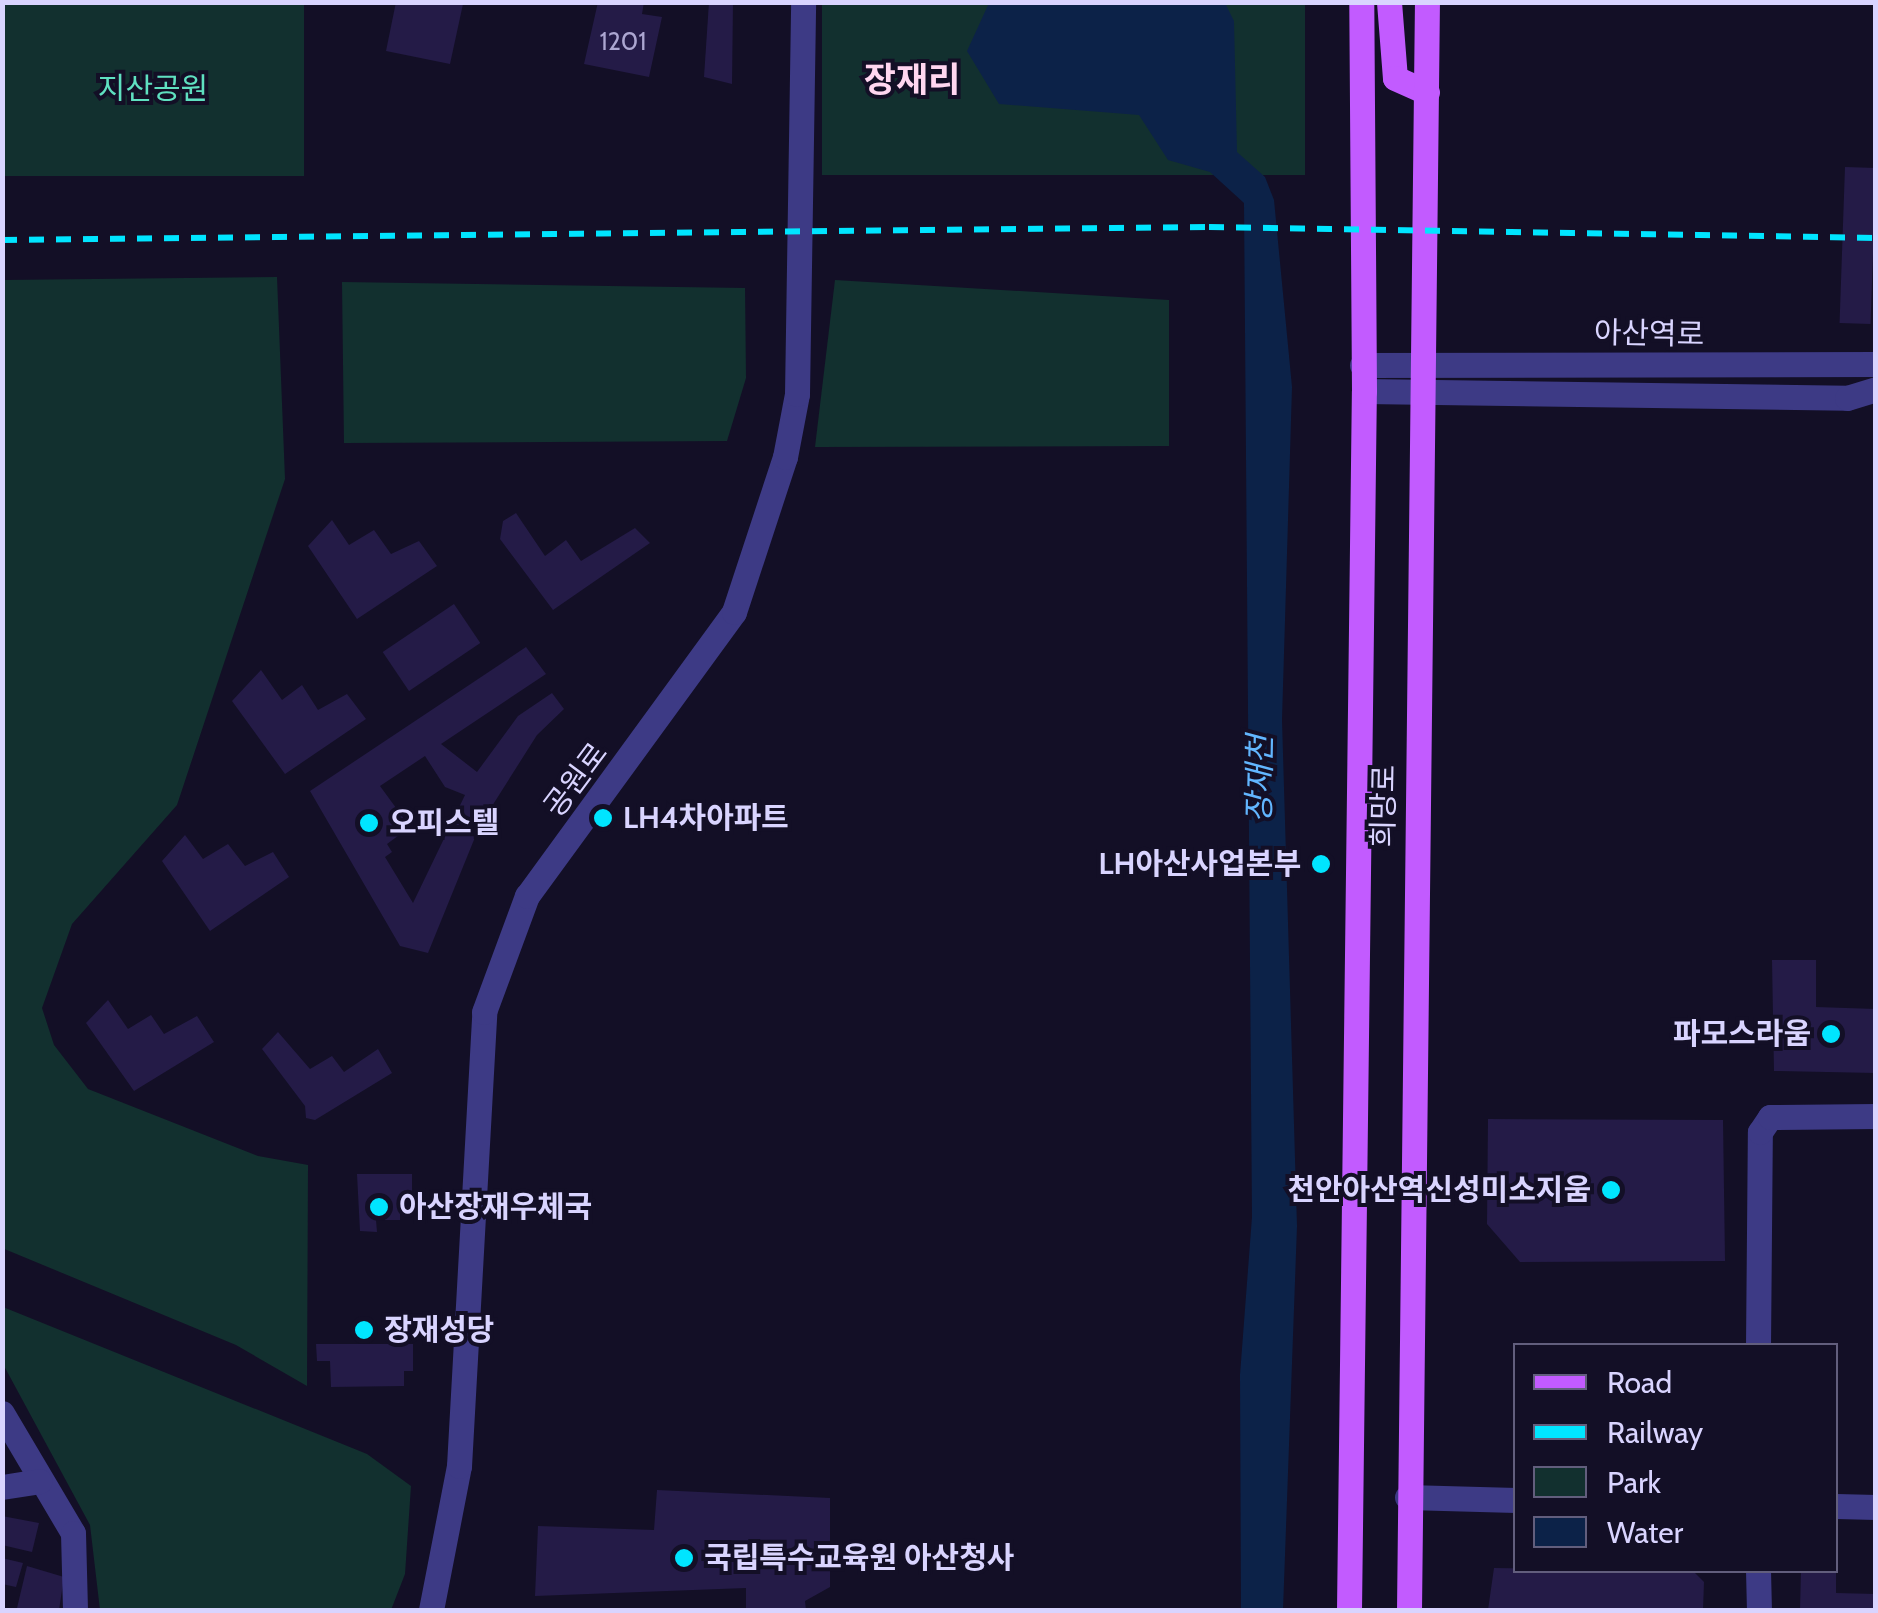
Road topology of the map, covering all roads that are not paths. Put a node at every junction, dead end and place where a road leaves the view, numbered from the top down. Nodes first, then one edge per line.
1 (803, 2) edge
2 (1361, 2) edge
3 (1389, 2) edge
4 (1427, 2) edge
5 (1427, 92) junction
6 (1421, 361) junction
7 (1876, 364) edge
8 (1363, 378) junction
9 (1422, 388) junction
10 (1876, 389) edge
11 (1846, 398) junction
12 (1876, 408) edge
13 (1876, 1116) edge
14 (1758, 1343) edge
15 (2, 1414) edge
16 (40, 1481) junction
17 (2, 1488) edge
18 (1407, 1497) junction
19 (1513, 1500) edge
20 (1838, 1506) edge
21 (1876, 1507) edge
22 (1758, 1573) edge
23 (75, 1610) edge
24 (430, 1610) edge
25 (1349, 1610) edge
26 (1409, 1610) edge
27 (1758, 1610) edge

1 - 24 street, 공원로
2 - 8 main road, 희망로
3 - 5 main road
4 - 5 main road, 희망로
5 - 6 main road, 희망로
6 - 7 street, 아산역로
6 - 8 street, 아산역로
6 - 9 main road, 희망로
8 - 9 street, 아산역로
8 - 25 main road, 희망로
9 - 11 street, 아산역로
9 - 18 main road, 희망로
10 - 11 street, 아산역로
11 - 12 street
13 - 14 street
15 - 16 street
16 - 17 street
16 - 23 street
18 - 19 street
18 - 26 main road, 희망로
20 - 21 street
22 - 27 street

